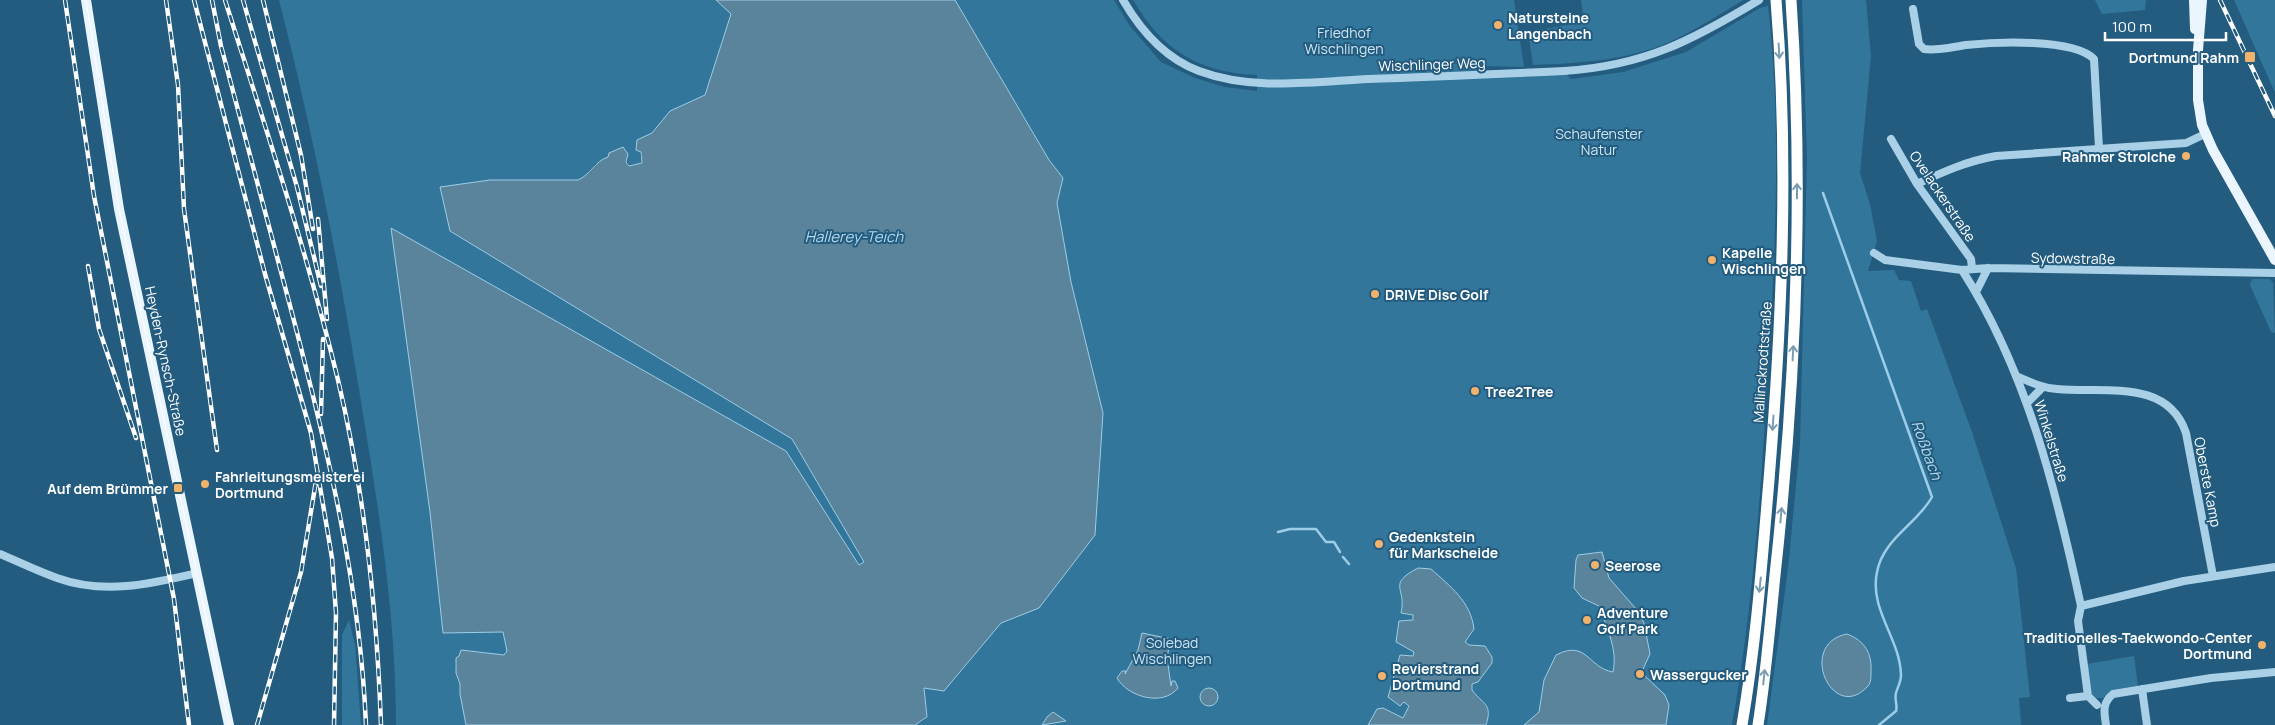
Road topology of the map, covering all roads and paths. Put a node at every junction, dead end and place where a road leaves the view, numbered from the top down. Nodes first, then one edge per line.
1 (86, 0) edge
2 (1123, 0) edge
3 (1759, 0) edge
4 (1776, 0) edge
5 (1791, 0) edge
6 (2194, 0) edge
7 (2202, 0) edge
8 (1913, 9) dead end
9 (2198, 50) junction
10 (2205, 134) junction
11 (1891, 139) dead end
12 (2099, 148) junction
13 (1917, 184) junction
14 (1874, 254) dead end
15 (2275, 260) edge
16 (1972, 268) junction
17 (1988, 268) junction
18 (1962, 270) junction
19 (2275, 273) edge
20 (1976, 292) junction
21 (2016, 376) junction
22 (2043, 387) junction
23 (2028, 403) junction
24 (0, 554) edge
25 (2275, 567) edge
26 (197, 573) junction
27 (2212, 576) junction
28 (2081, 606) junction
29 (2275, 672) edge
30 (2142, 689) junction
31 (2088, 696) junction
32 (2070, 698) dead end
33 (2098, 705) dead end
34 (229, 725) edge
35 (1742, 725) edge
36 (1758, 725) edge
37 (2106, 725) edge
38 (2147, 725) edge

1 - 26 main road, Heyden-Rynsch-Straße
2 - 3 street, Wischlinger Weg
4 -> 35 highway, Mallinckrodtstraße
36 -> 5 highway, Mallinckrodtstraße
6 - 9 main road
7 - 9 main road
8 - 12 street
9 - 10 main road
10 - 12 street
10 - 15 main road
11 - 13 street, Ovelackerstraße
12 - 13 street
13 - 16 street, Ovelackerstraße
14 - 18 street, Sydowstraße
16 - 17 street, Sydowstraße
16 - 18 street, Sydowstraße
17 - 19 street, Sydowstraße
17 - 20 street
18 - 20 street, Winkelstraße
20 - 21 street, Winkelstraße
21 - 22 street, Oberste Kamp
21 - 23 street, Winkelstraße
22 - 23 street
22 - 27 street, Oberste Kamp
23 - 28 street, Winkelstraße
24 - 26 street
25 - 27 street
26 - 34 main road, Heyden-Rynsch-Straße
27 - 28 street
28 - 31 street, Winkelstraße
29 - 30 street
30 - 37 street
30 - 38 street
31 - 32 street
31 - 33 street

